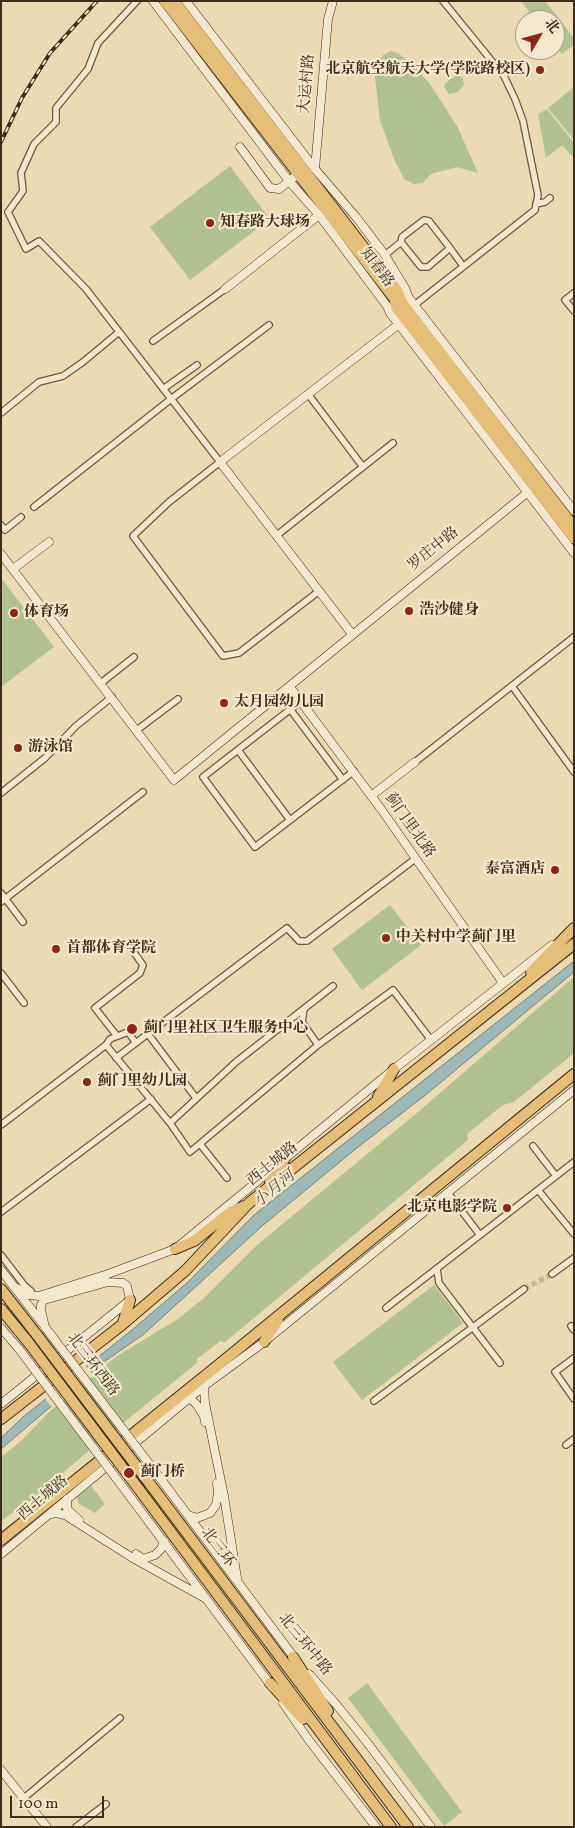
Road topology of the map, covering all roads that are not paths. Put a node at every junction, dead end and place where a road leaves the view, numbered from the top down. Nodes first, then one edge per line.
1 (137, 1) edge
2 (153, 1) edge
3 (164, 1) edge
4 (175, 1) edge
5 (186, 1) edge
6 (333, 1) edge
7 (443, 1) edge
8 (240, 147) dead end
9 (312, 172) junction
10 (297, 175) junction
11 (289, 181) junction
12 (550, 198) dead end
13 (536, 204) junction
14 (319, 215) junction
15 (401, 242) junction
16 (450, 248) junction
17 (385, 255) junction
18 (463, 266) junction
19 (225, 289) joint
20 (574, 293) edge
21 (411, 307) junction
22 (574, 311) edge
23 (402, 322) junction
24 (269, 325) dead end
25 (119, 332) junction
26 (153, 341) dead end
27 (197, 365) dead end
28 (163, 389) junction
29 (308, 394) junction
30 (171, 399) junction
31 (1, 413) edge
32 (393, 443) dead end
33 (220, 462) junction
34 (363, 467) junction
35 (533, 487) junction
36 (34, 507) dead end
37 (574, 511) edge
38 (21, 517) dead end
39 (1, 525) edge
40 (574, 526) edge
41 (276, 536) junction
42 (574, 538) edge
43 (49, 542) dead end
44 (574, 553) edge
45 (1, 554) edge
46 (13, 569) junction
47 (319, 592) junction
48 (352, 634) junction
49 (574, 637) edge
50 (134, 657) dead end
51 (101, 683) junction
52 (290, 686) junction
53 (512, 686) junction
54 (112, 697) junction
55 (178, 699) dead end
56 (301, 701) junction
57 (290, 709) junction
58 (137, 730) junction
59 (238, 750) junction
60 (415, 762) joint
61 (354, 771) dead end
62 (574, 772) edge
63 (342, 780) junction
64 (143, 792) dead end
65 (1, 794) edge
66 (371, 796) junction
67 (290, 820) junction
68 (415, 858) junction
69 (1, 893) edge
70 (4, 900) edge
71 (23, 922) dead end
72 (574, 928) edge
73 (574, 944) edge
74 (130, 947) dead end
75 (1, 972) edge
76 (503, 983) junction
77 (333, 986) dead end
78 (24, 1003) dead end
79 (502, 1003) junction
80 (304, 1009) junction
81 (148, 1034) junction
82 (117, 1036) junction
83 (431, 1040) junction
84 (136, 1043) junction
85 (106, 1045) junction
86 (318, 1045) junction
87 (116, 1058) junction
88 (394, 1069) junction
89 (574, 1074) edge
90 (574, 1090) edge
91 (196, 1098) junction
92 (151, 1100) junction
93 (375, 1102) junction
94 (170, 1123) junction
95 (1, 1125) edge
96 (200, 1144) junction
97 (533, 1146) dead end
98 (285, 1158) junction
99 (574, 1162) edge
100 (556, 1176) junction
101 (227, 1178) dead end
102 (266, 1190) junction
103 (538, 1190) junction
104 (448, 1193) junction
105 (249, 1204) junction
106 (1, 1212) edge
107 (574, 1234) edge
108 (480, 1235) junction
109 (175, 1249) junction
110 (1, 1255) edge
111 (574, 1258) edge
112 (436, 1268) junction
113 (1, 1270) edge
114 (552, 1274) tunnel mouth
115 (15, 1287) junction
116 (1, 1289) edge
117 (524, 1289) tunnel mouth
118 (31, 1291) dead end
119 (130, 1300) junction
120 (1, 1308) edge
121 (386, 1308) dead end
122 (282, 1312) junction
123 (123, 1324) junction
124 (45, 1327) junction
125 (1, 1328) edge
126 (474, 1328) junction
127 (5, 1339) edge
128 (264, 1342) junction
129 (574, 1358) edge
130 (500, 1363) dead end
131 (211, 1371) junction
132 (204, 1386) junction
133 (188, 1399) junction
134 (574, 1399) edge
135 (374, 1401) dead end
136 (1, 1404) edge
137 (165, 1407) junction
138 (1, 1419) edge
139 (574, 1439) edge
140 (566, 1445) dead end
141 (160, 1478) joint
142 (69, 1484) junction
143 (67, 1499) junction
144 (51, 1514) junction
145 (187, 1514) junction
146 (1, 1540) edge
147 (164, 1541) junction
148 (1, 1554) edge
149 (238, 1580) junction
150 (208, 1600) junction
151 (293, 1658) junction
152 (270, 1683) junction
153 (120, 1718) dead end
154 (338, 1757) junction
155 (1, 1770) edge
156 (379, 1789) junction
157 (24, 1798) junction
158 (106, 1804) dead end
159 (47, 1827) edge
160 (76, 1827) edge
161 (376, 1827) edge
162 (391, 1827) edge
163 (408, 1827) edge
164 (431, 1827) edge

1 - 25 street
2 - 11 street, 知春路
3 - 10 main road, 知春路
4 - 9 main road, 知春路
5 - 9 street, 知春路
6 - 9 street, 大运村路
7 - 13 street
8 - 11 street
9 - 17 street, 知春路
9 - 21 main road, 知春路
10 - 11 street
10 - 23 main road, 知春路
11 - 14 street, 知春路
12 - 13 street
13 - 18 street
14 - 19 street
14 - 23 street, 知春路
15 - 16 street
15 - 16 street
15 - 17 street
16 - 18 street
17 - 21 street, 知春路
18 - 21 street
19 - 26 street
20 - 22 street
21 - 23 street
21 - 35 main road, 知春路
21 - 37 street, 知春路
23 - 29 street
23 - 35 main road, 知春路
24 - 30 street
25 - 28 street
25 - 31 street
27 - 28 street
28 - 30 street
29 - 33 street
29 - 34 street
30 - 33 street
30 - 36 street
32 - 34 street
33 - 41 street
33 - 47 street
34 - 41 street
35 - 40 main road, 知春路
35 - 42 main road, 知春路
35 - 44 street, 知春路
35 - 48 street, 罗庄中路
38 - 39 street
41 - 47 street
43 - 46 street
45 - 46 street
46 - 51 street
47 - 48 street
48 - 52 street, 罗庄中路
49 - 53 street
50 - 51 street
51 - 54 street
52 - 56 street, 蓟门里北路
52 - 58 street, 罗庄中路
53 - 60 street
53 - 62 street
54 - 58 street
54 - 65 street
55 - 58 street
56 - 57 street
56 - 66 street, 蓟门里北路
57 - 59 street
57 - 63 street
59 - 67 street
59 - 67 street
60 - 66 street
61 - 63 street
63 - 67 street
64 - 70 street
66 - 68 street, 蓟门里北路
68 - 76 street, 蓟门里北路
68 - 81 street
69 - 70 street
70 - 71 street
72 - 76 street, 西土城路
72 - 79 highway
73 - 79 highway, 西土城路
74 - 82 street
75 - 78 street
76 - 83 street, 西土城路
77 - 80 street
79 - 93 highway, 西土城路
80 - 86 street
80 - 91 street
81 - 84 street
81 - 91 street
82 - 84 street
82 - 85 street
83 - 86 street
83 - 88 street, 西土城路
84 - 87 street
85 - 87 street
85 - 95 street
86 - 96 street
87 - 92 street
88 - 93 highway
88 - 98 street, 西土城路
89 - 122 highway, 西土城路
90 - 104 street, 西土城路
91 - 94 street
92 - 94 street
92 - 106 street
93 - 102 highway, 西土城路
94 - 96 street
96 - 101 street
97 - 100 street
98 - 102 highway
98 - 109 street, 西土城路
99 - 100 street
100 - 103 street
102 - 105 highway, 西土城路
103 - 107 street
103 - 108 street
104 - 108 street
104 - 128 street, 西土城路
105 - 109 highway
105 - 123 highway, 西土城路
108 - 112 street
109 - 115 street, 西土城路
110 - 118 street
111 - 114 street
112 - 121 street
112 - 126 street
113 - 115 street, 北三环西路
115 - 124 street, 北三环西路
116 - 156 highway, 北三环, bridge
117 - 126 street
119 - 123 highway
119 - 124 street
119 - 136 street
120 - 154 highway, 北三环, bridge
122 - 128 highway
122 - 131 highway, 西土城路
123 - 138 highway, 西土城路
124 - 141 street, 北三环西路, bridge
125 - 127 street
126 - 130 street
126 - 135 street
127 - 147 street, bridge
128 - 132 street, 西土城路
129 - 134 street
131 - 132 highway
131 - 137 highway, 西土城路
132 - 133 street, 西土城路
132 - 149 street
133 - 137 highway
133 - 143 street, 西土城路
133 - 145 street
137 - 142 highway, 西土城路
139 - 140 street
141 - 145 street, 北三环中路
142 - 143 highway
142 - 146 highway, 西土城路
143 - 144 street, 西土城路
143 - 147 street
144 - 148 street, 西土城路
144 - 150 street
145 - 149 street, 北三环中路
147 - 150 street
149 - 151 street, 北三环中路
150 - 152 street
151 - 156 highway
151 - 164 street, 北三环中路
152 - 154 highway
152 - 161 street
153 - 157 street
154 - 162 highway, 北三环
155 - 157 street
156 - 163 highway, 北三环
157 - 159 street
158 - 160 street

